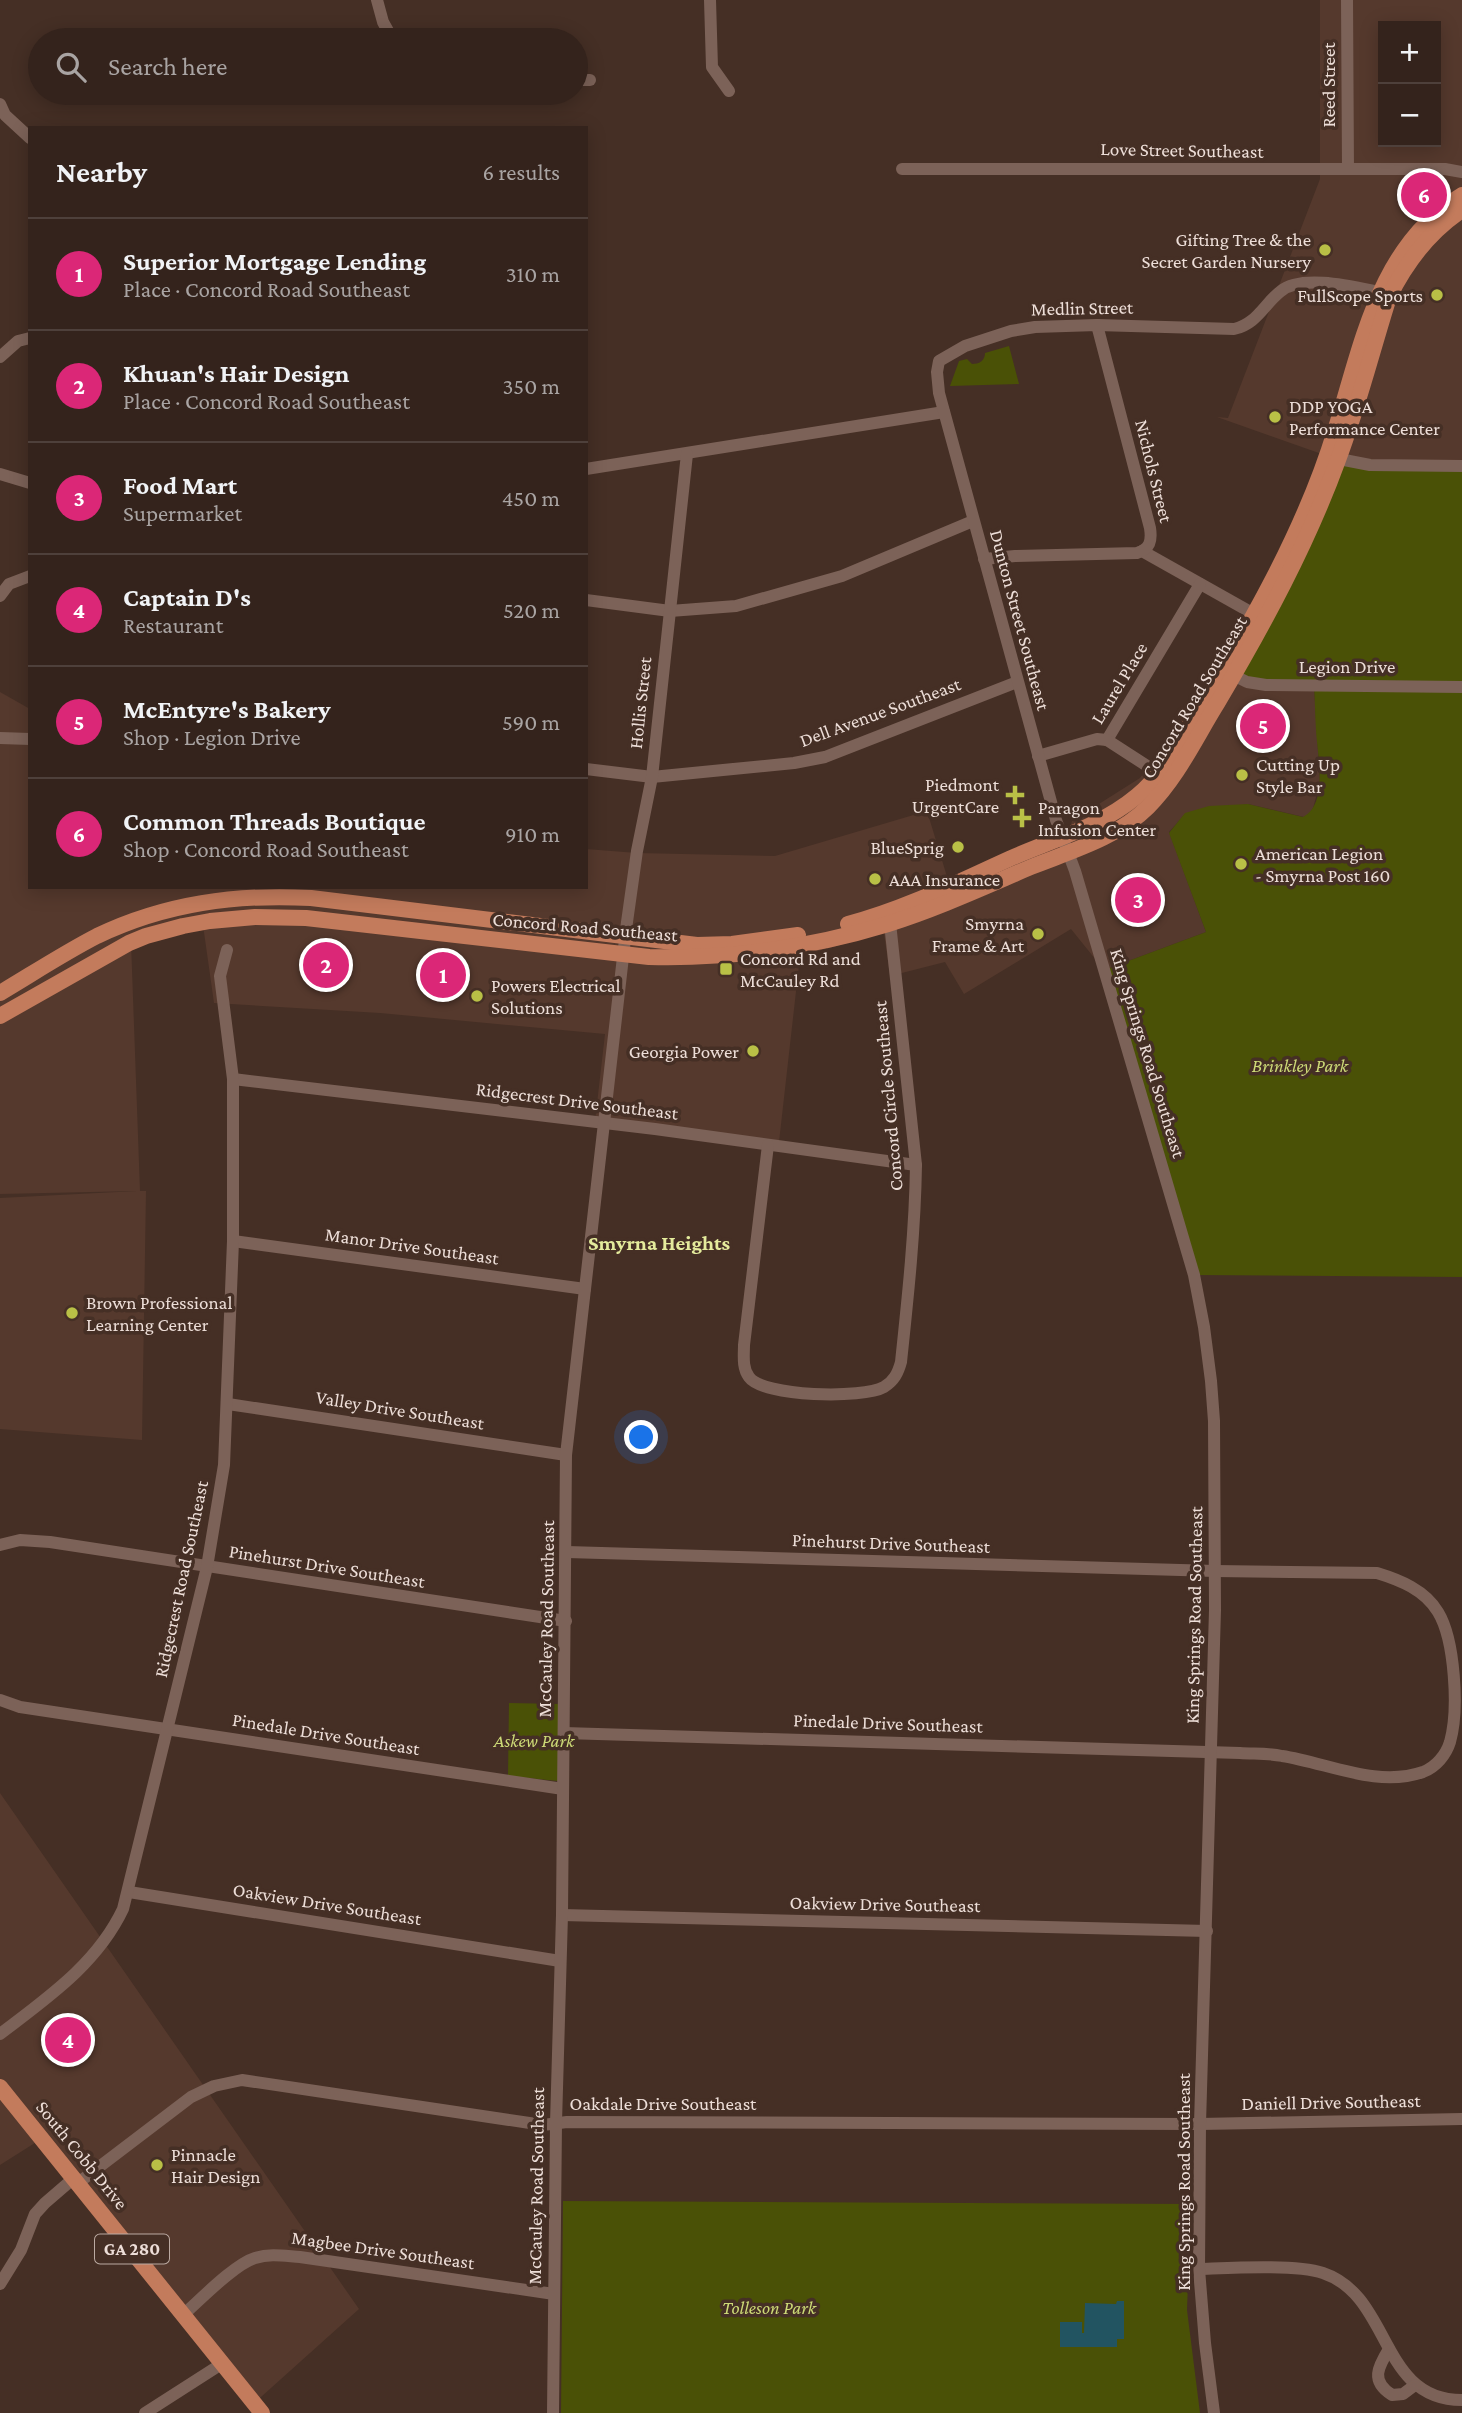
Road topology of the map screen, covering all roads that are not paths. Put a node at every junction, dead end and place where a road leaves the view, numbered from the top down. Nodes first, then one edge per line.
1 (377, 0) edge
2 (710, 0) edge
3 (1347, 0) edge
4 (386, 28) edge
5 (729, 90) dead end
6 (0, 104) edge
7 (28, 136) edge
8 (902, 169) dead end
9 (1348, 169) junction
10 (1462, 172) edge
11 (1462, 195) edge
12 (1462, 210) edge
13 (1379, 292) junction
14 (1097, 325) junction
15 (28, 338) edge
16 (0, 357) edge
17 (944, 412) junction
18 (687, 454) junction
19 (1339, 459) junction
20 (1462, 466) edge
21 (588, 469) edge
22 (0, 474) edge
23 (28, 483) edge
24 (973, 521) junction
25 (1142, 551) junction
26 (984, 559) junction
27 (28, 577) edge
28 (1200, 584) junction
29 (0, 596) edge
30 (588, 600) edge
31 (670, 611) junction
32 (1254, 614) junction
33 (1233, 675) junction
34 (1017, 682) junction
35 (1462, 687) edge
36 (0, 738) edge
37 (28, 739) edge
38 (1107, 740) junction
39 (1038, 756) junction
40 (588, 769) edge
41 (1158, 772) junction
42 (652, 777) junction
43 (1065, 844) junction
44 (890, 923) junction
45 (626, 935) junction
46 (227, 950) dead end
47 (625, 955) junction
48 (0, 993) edge
49 (0, 1016) edge
50 (233, 1079) junction
51 (606, 1123) junction
52 (768, 1145) junction
53 (916, 1165) junction
54 (233, 1241) junction
55 (585, 1289) junction
56 (228, 1404) junction
57 (566, 1455) junction
58 (0, 1545) edge
59 (567, 1552) junction
60 (206, 1567) junction
61 (1215, 1571) junction
62 (566, 1621) junction
63 (0, 1700) edge
64 (166, 1728) junction
65 (564, 1733) junction
66 (1211, 1752) junction
67 (564, 1789) junction
68 (129, 1892) junction
69 (562, 1915) junction
70 (1207, 1931) junction
71 (560, 1961) junction
72 (0, 2034) edge
73 (0, 2087) edge
74 (1462, 2119) edge
75 (556, 2123) junction
76 (1200, 2124) junction
77 (76, 2180) junction
78 (1199, 2269) junction
79 (0, 2284) edge
80 (554, 2294) junction
81 (184, 2314) junction
82 (1389, 2349) junction
83 (223, 2363) junction
84 (1415, 2385) junction
85 (1462, 2400) edge
86 (145, 2413) edge
87 (262, 2413) edge
88 (553, 2413) edge
89 (1214, 2413) edge

1 - 4 street
2 - 5 street
3 - 9 street, Reed Street
6 - 7 street
8 - 9 street, Love Street Southeast
9 - 10 street, Love Street Southeast
11 - 13 main road, Concord Road Southeast
12 - 19 main road, Concord Road Southeast
13 - 14 street, Medlin Street
13 - 32 main road, Concord Road Southeast
14 - 17 street, Medlin Street
14 - 25 street, Nichols Street
15 - 16 street
17 - 18 street
17 - 24 street, Dunton Street Southeast
18 - 21 street
18 - 31 street, Hollis Street
19 - 20 street
19 - 33 main road, Concord Road Southeast
22 - 23 street
24 - 26 street, Dunton Street Southeast
24 - 31 street
25 - 26 street
25 - 28 street
26 - 34 street, Dunton Street Southeast
27 - 29 street
28 - 32 street
28 - 38 street, Laurel Place
30 - 31 street
31 - 42 street, Hollis Street
32 - 41 main road, Concord Road Southeast
33 - 35 street, Legion Drive
33 - 43 main road, Concord Road Southeast
34 - 39 street, Dunton Street Southeast
34 - 42 street, Dell Avenue Southeast
36 - 37 street
38 - 39 street, Laurel Place
38 - 41 street, Concord Road Southeast
39 - 43 street, Dunton Street Southeast
40 - 42 street, Dell Avenue Southeast
41 - 43 main road, Concord Road Southeast
42 - 45 street, Hollis Street
43 - 44 main road, Concord Road Southeast
43 - 45 main road, Concord Road Southeast
43 - 61 street, King Springs Road Southeast
44 - 47 main road, Concord Road Southeast
44 - 53 street, Concord Circle Southeast
45 - 47 street, Hollis Street
45 - 48 main road, Concord Road Southeast
46 - 50 street, Ridgecrest Road Southeast
47 - 49 main road, Concord Road Southeast
47 - 51 street, McCauley Road Southeast
50 - 51 street, Ridgecrest Drive Southeast
50 - 54 street, Ridgecrest Road Southeast
51 - 52 street, Ridgecrest Drive Southeast
51 - 55 street, McCauley Road Southeast
52 - 53 street, Ridgecrest Drive Southeast
52 - 53 street, Concord Circle Southeast
54 - 55 street, Manor Drive Southeast
54 - 56 street, Ridgecrest Road Southeast
55 - 57 street, McCauley Road Southeast
56 - 57 street, Valley Drive Southeast
56 - 60 street, Ridgecrest Road Southeast
57 - 59 street, McCauley Road Southeast
58 - 60 street, Pinehurst Drive Southeast
59 - 61 street, Pinehurst Drive Southeast
59 - 62 street, McCauley Road Southeast
60 - 62 street, Pinehurst Drive Southeast
60 - 64 street, Ridgecrest Road Southeast
61 - 66 street, King Springs Road Southeast
61 - 66 street, Pinehurst Drive Southeast
62 - 65 street, McCauley Road Southeast
63 - 64 street, Pinedale Drive Southeast
64 - 67 street, Pinedale Drive Southeast
64 - 68 street, Ridgecrest Road Southeast
65 - 66 street, Pinedale Drive Southeast
65 - 67 street, McCauley Road Southeast
66 - 70 street, King Springs Road Southeast
67 - 69 street, McCauley Road Southeast
68 - 71 street, Oakview Drive Southeast
68 - 72 street, Ridgecrest Road Southeast
69 - 70 street, Oakview Drive Southeast
69 - 71 street, McCauley Road Southeast
70 - 76 street, King Springs Road Southeast
71 - 75 street, McCauley Road Southeast
73 - 77 main road, South Cobb Drive / GA 280
74 - 76 street, Daniell Drive Southeast
75 - 76 street, Oakdale Drive Southeast
75 - 77 street, Oakdale Drive Southeast
75 - 80 street, McCauley Road Southeast
76 - 78 street, King Springs Road Southeast
77 - 79 street, Oakdale Drive Southeast
77 - 81 main road, South Cobb Drive / GA 280
78 - 82 street
78 - 89 street, King Springs Road Southeast
80 - 81 street, Magbee Drive Southeast
80 - 88 street, McCauley Road Southeast
81 - 83 main road, South Cobb Drive / GA 280
82 - 84 street
82 - 84 street
83 - 86 street
83 - 87 main road, South Cobb Drive / GA 280
84 - 85 street

